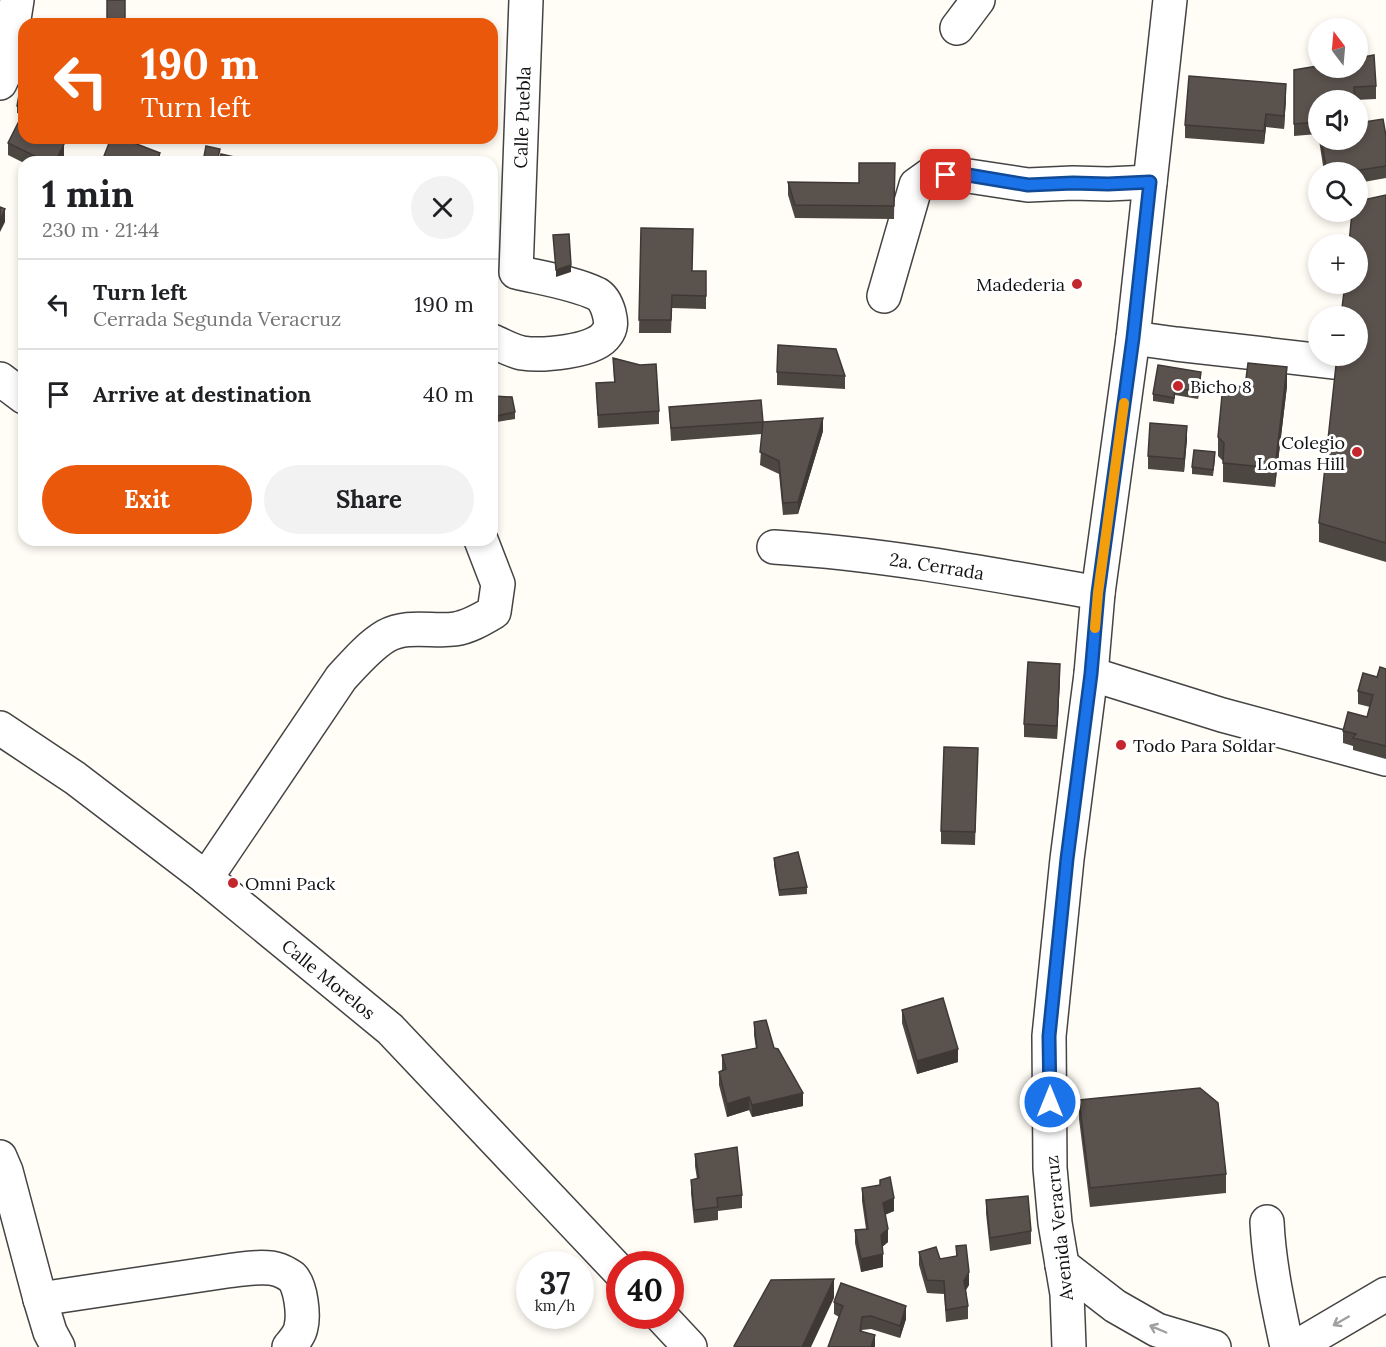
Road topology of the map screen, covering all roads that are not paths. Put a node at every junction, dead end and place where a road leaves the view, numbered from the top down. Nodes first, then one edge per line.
1 (17, 0) edge
2 (526, 0) edge
3 (978, 0) edge
4 (1170, 0) edge
5 (957, 28) dead end
6 (0, 83) edge
7 (1150, 182) junction
8 (504, 234) edge
9 (504, 270) edge
10 (884, 296) dead end
11 (1133, 338) junction
12 (498, 343) edge
13 (1386, 368) edge
14 (0, 379) edge
15 (18, 392) edge
16 (483, 546) edge
17 (774, 547) dead end
18 (1098, 593) junction
19 (1091, 674) junction
20 (0, 728) edge
21 (1386, 759) edge
22 (206, 878) junction
23 (0, 1157) edge
24 (1267, 1222) dead end
25 (14, 1256) edge
26 (606, 1257) edge
27 (1062, 1265) junction
28 (1386, 1294) edge
29 (40, 1299) junction
30 (673, 1329) edge
31 (58, 1347) edge
32 (289, 1347) edge
33 (690, 1347) edge
34 (1069, 1347) edge
35 (1214, 1347) edge
36 (1287, 1347) edge
37 (1296, 1347) edge

1 - 6 street
2 - 8 street, Calle Puebla
3 - 5 street
4 - 7 street, Avenida Veracruz
7 - 10 street
7 - 11 street, Avenida Veracruz
8 - 9 street, Calle Puebla
9 - 12 street
11 - 13 street
11 - 18 street, Avenida Veracruz
14 - 15 street
16 - 22 street
17 - 18 street, 2a. Cerrada
18 - 19 street, Avenida Veracruz
19 - 21 street
19 - 27 street, Avenida Veracruz
20 - 22 street, Calle Morelos
22 - 26 street, Calle Morelos
23 - 25 street
24 - 36 street
25 - 29 street
27 - 34 street, Avenida Veracruz
35 -> 27 street
28 -> 37 street
29 - 31 street
29 - 32 street
30 - 33 street

